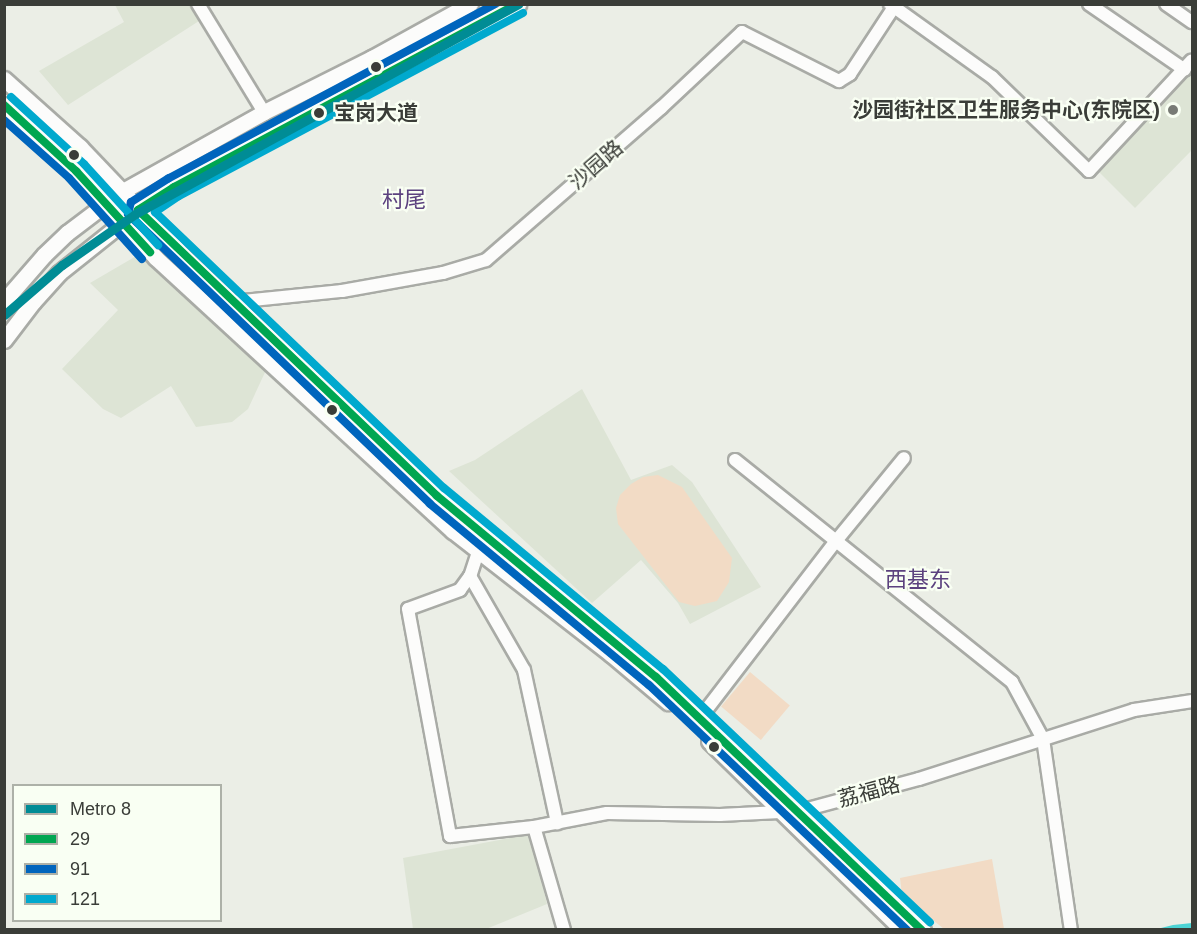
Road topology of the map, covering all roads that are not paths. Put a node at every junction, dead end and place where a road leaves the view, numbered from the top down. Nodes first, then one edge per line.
1 (198, 4) edge
2 (470, 4) edge
3 (518, 4) edge
4 (1089, 4) edge
5 (894, 5) edge
6 (1167, 5) edge
7 (1192, 22) edge
8 (1189, 65) edge
9 (4, 79) edge
10 (4, 105) edge
11 (264, 112) junction
12 (121, 192) junction
13 (104, 203) junction
14 (138, 210) junction
15 (121, 222) junction
16 (4, 301) edge
17 (233, 302) junction
18 (4, 340) edge
19 (904, 458) dead end
20 (735, 460) dead end
21 (836, 541) junction
22 (478, 552) junction
23 (470, 576) junction
24 (1192, 701) edge
25 (700, 718) junction
26 (1043, 739) junction
27 (782, 810) junction
28 (800, 811) junction
29 (557, 823) junction
30 (534, 827) junction
31 (564, 930) edge
32 (903, 930) edge
33 (923, 930) edge
34 (1071, 930) edge

1 - 11 street
2 - 11 main road
3 - 14 main road
4 - 8 street
5 - 8 street
5 - 17 street, 沙园路
6 - 7 street
9 - 12 main road
10 - 13 main road
11 - 12 main road
12 - 13 main road
12 - 14 main road
13 - 15 main road
13 - 16 main road
14 - 15 main road
14 - 17 main road
15 - 18 main road
15 - 22 main road
17 - 25 main road
19 - 21 street
20 - 21 street
21 - 25 street
21 - 26 street
22 - 23 street
22 - 27 main road
23 - 29 street
23 - 30 street, 荔福路
24 - 26 street, 荔福路
25 - 28 main road
26 - 28 street, 荔福路
26 - 34 street
27 - 28 street, 荔福路
27 - 29 street, 荔福路
27 - 32 main road
28 - 33 main road
29 - 30 street, 荔福路
30 - 31 street

